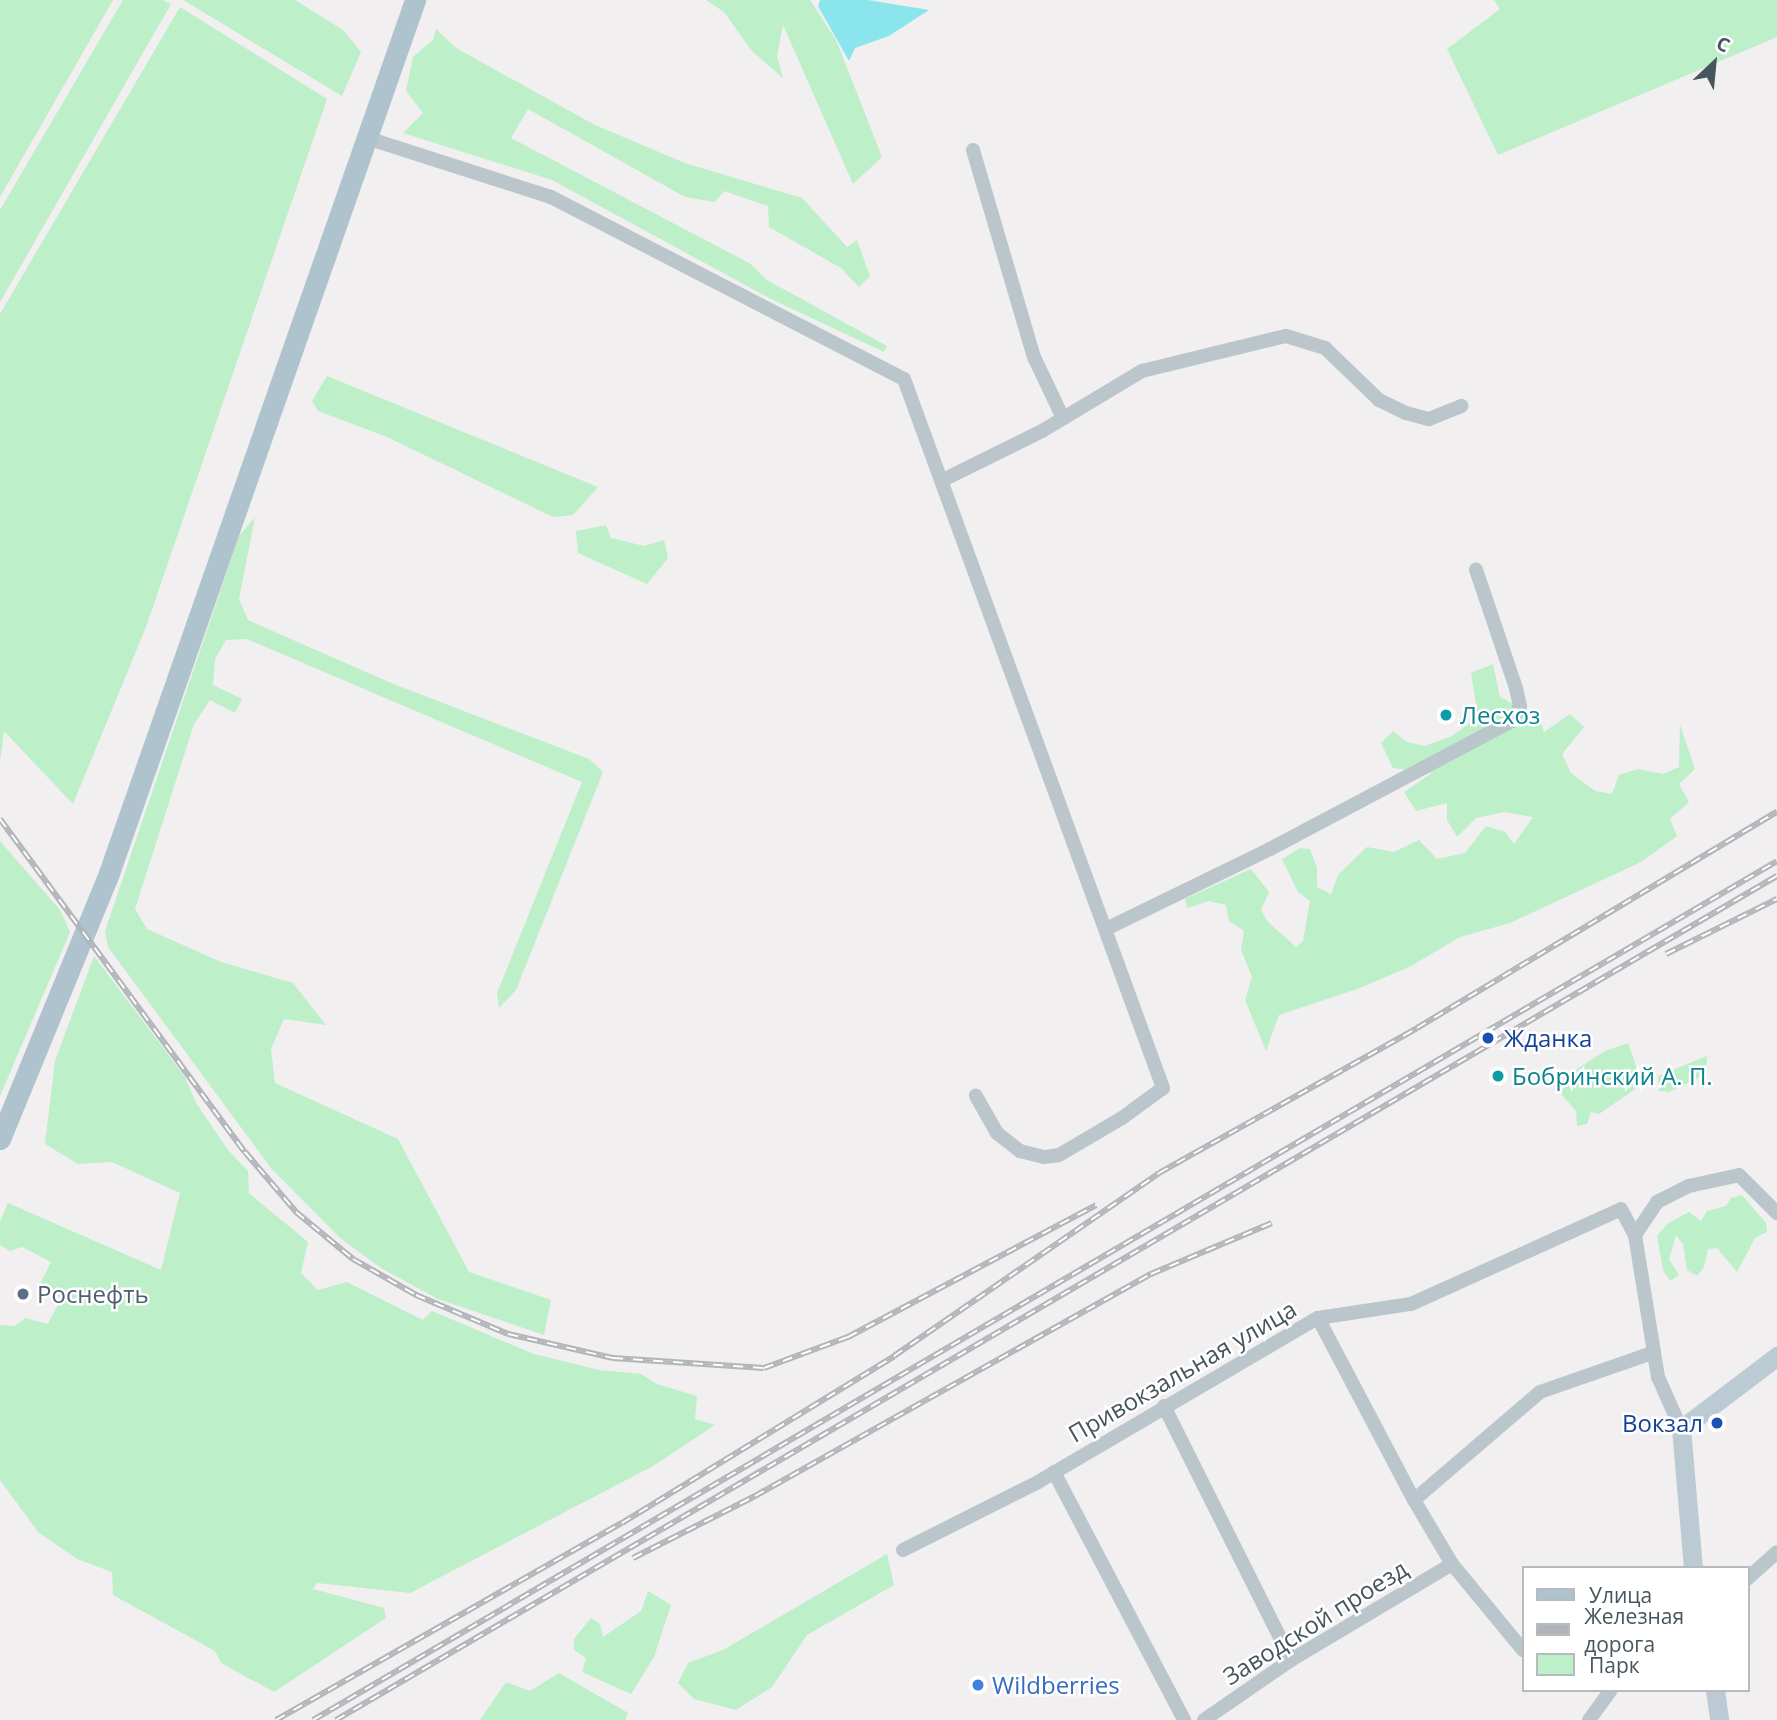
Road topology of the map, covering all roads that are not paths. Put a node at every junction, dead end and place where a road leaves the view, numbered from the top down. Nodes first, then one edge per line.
1 (415, 0) edge
2 (367, 138) junction
3 (974, 150) dead end
4 (1461, 406) dead end
5 (1063, 418) junction
6 (943, 480) junction
7 (1476, 570) dead end
8 (1106, 929) junction
9 (976, 1096) dead end
10 (0, 1139) edge
11 (1777, 1213) edge
12 (1635, 1235) junction
13 (1318, 1318) junction
14 (1652, 1353) junction
15 (1777, 1356) edge
16 (1164, 1406) junction
17 (1681, 1429) junction
18 (1054, 1472) junction
19 (1414, 1500) junction
20 (904, 1550) dead end
21 (1777, 1552) edge
22 (1452, 1564) junction
23 (1693, 1566) edge
24 (1749, 1577) edge
25 (1522, 1649) edge
26 (1291, 1660) junction
27 (1610, 1692) edge
28 (1715, 1692) edge
29 (1184, 1720) edge
30 (1204, 1720) edge
31 (1589, 1720) edge
32 (1719, 1720) edge

1 - 2 main road
2 - 6 street
2 - 10 main road
3 - 5 street
4 - 5 street
5 - 6 street
6 - 8 street
7 - 8 street
8 - 9 street
11 - 12 street
12 - 13 street, Привокзальная улица
12 - 14 street
13 - 16 street, Привокзальная улица
13 - 19 street
14 - 17 street
14 - 19 street
15 - 17 street
16 - 18 street, Привокзальная улица
16 - 26 street
17 - 23 street
18 - 20 street, Привокзальная улица
18 - 29 street
19 - 22 street
21 - 24 street
22 - 25 street
22 - 26 street, Заводской проезд
26 - 30 street, Заводской проезд
27 - 31 street
28 - 32 street

